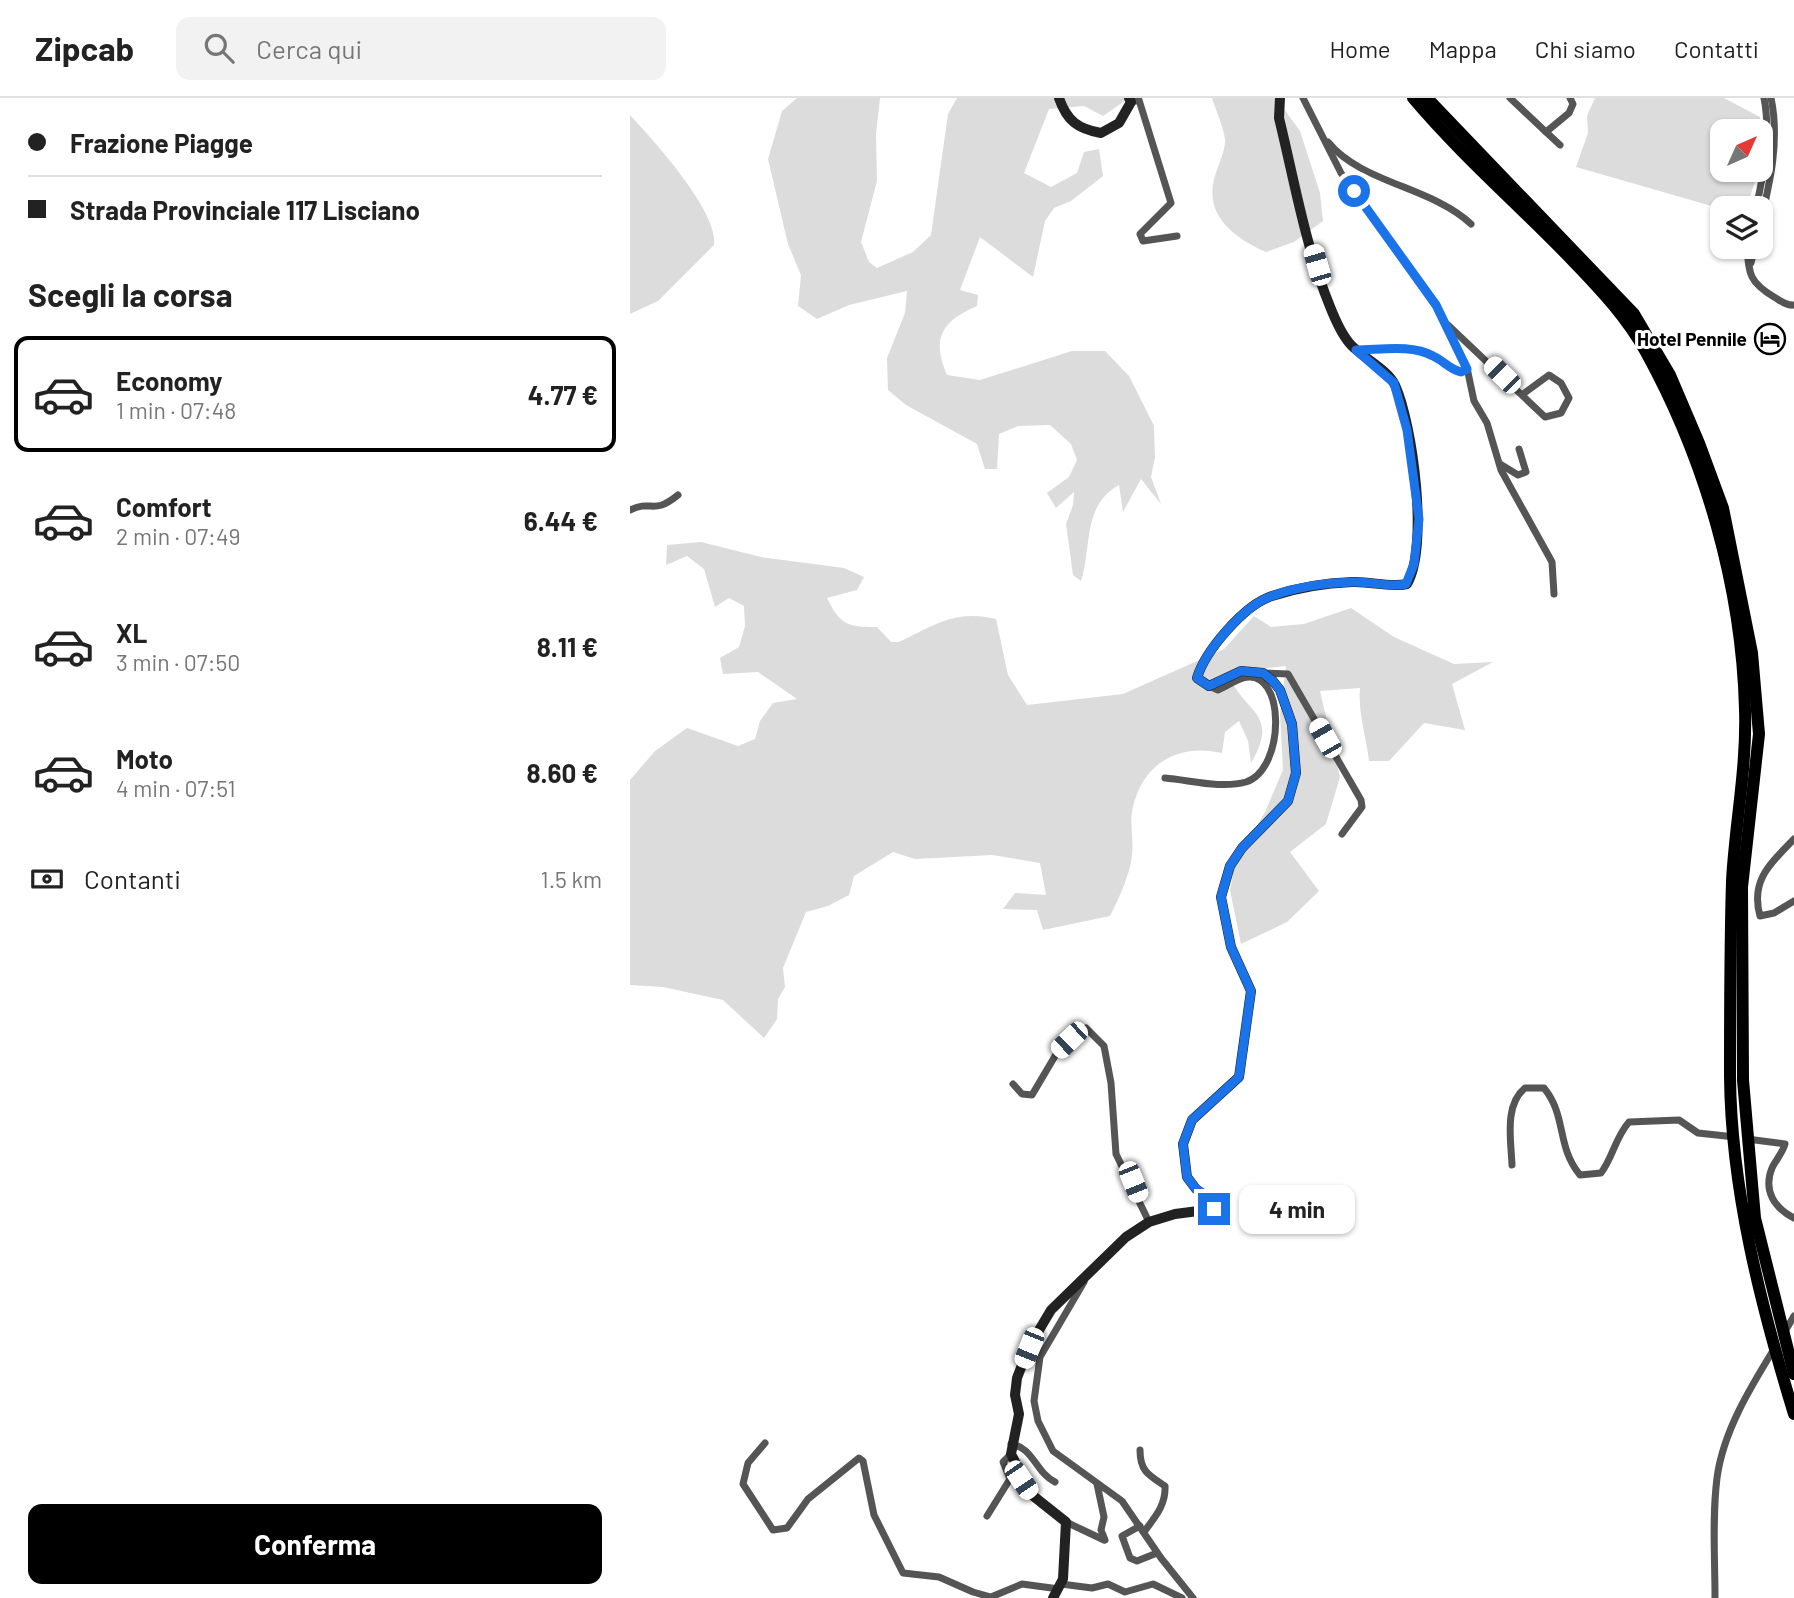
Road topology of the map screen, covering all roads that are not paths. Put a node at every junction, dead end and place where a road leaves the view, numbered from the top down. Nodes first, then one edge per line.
1 (1059, 98) edge
2 (1280, 98) edge
3 (1303, 98) edge
4 (1413, 98) edge
5 (1427, 98) edge
6 (1510, 98) edge
7 (1570, 98) edge
8 (1764, 98) edge
9 (1771, 98) edge
10 (1130, 100) edge
11 (1770, 112) junction
12 (1316, 124) junction
13 (1546, 132) junction
14 (1560, 145) dead end
15 (1763, 195) edge
16 (1471, 223) dead end
17 (1177, 236) dead end
18 (1748, 259) edge
19 (1752, 259) edge
20 (1749, 270) junction
21 (1782, 301) dead end
22 (1445, 322) junction
23 (1356, 350) junction
24 (1467, 369) junction
25 (1523, 394) junction
26 (1519, 449) dead end
27 (1500, 464) junction
28 (678, 495) dead end
29 (630, 510) edge
30 (1553, 594) dead end
31 (1263, 673) junction
32 (1209, 686) junction
33 (1165, 778) dead end
34 (1342, 834) dead end
35 (1794, 839) edge
36 (1794, 901) edge
37 (1013, 1084) dead end
38 (1512, 1165) dead end
39 (1794, 1218) edge
40 (1149, 1222) junction
41 (1088, 1275) junction
42 (1766, 1297) junction
43 (1794, 1316) edge
44 (1794, 1374) edge
45 (1794, 1414) edge
46 (765, 1443) dead end
47 (1011, 1449) junction
48 (1140, 1450) dead end
49 (1055, 1482) dead end
50 (1097, 1483) junction
51 (987, 1516) dead end
52 (1066, 1522) junction
53 (1142, 1529) junction
54 (1157, 1553) junction
55 (1058, 1591) edge
56 (1182, 1598) edge
57 (1193, 1598) edge
58 (1715, 1598) edge

1 - 10 street
2 - 23 street
3 - 12 street
4 - 42 highway
5 - 42 highway
6 - 13 street
7 - 13 street
8 - 11 street
9 - 11 street
10 - 17 street
11 - 15 street
12 - 16 street
12 - 22 street
13 - 14 street
18 - 20 street
19 - 20 street
20 - 21 street
22 - 24 street
22 - 25 street
23 - 24 street
23 - 32 street
24 - 27 street
25 - 25 street
26 - 27 street
27 - 30 street
28 - 29 street
31 - 32 street
31 - 34 street
31 - 40 street
32 - 33 street
35 - 36 street
37 - 40 street
38 - 39 street
40 - 41 street
41 - 47 street
41 - 50 street
42 - 44 highway
42 - 45 highway
43 - 58 street
46 - 55 street
47 - 49 street
47 - 51 street
47 - 52 street
48 - 53 street
50 - 52 street
50 - 53 street
52 - 55 street
53 - 54 street
53 - 54 street
54 - 57 street
55 - 56 street

